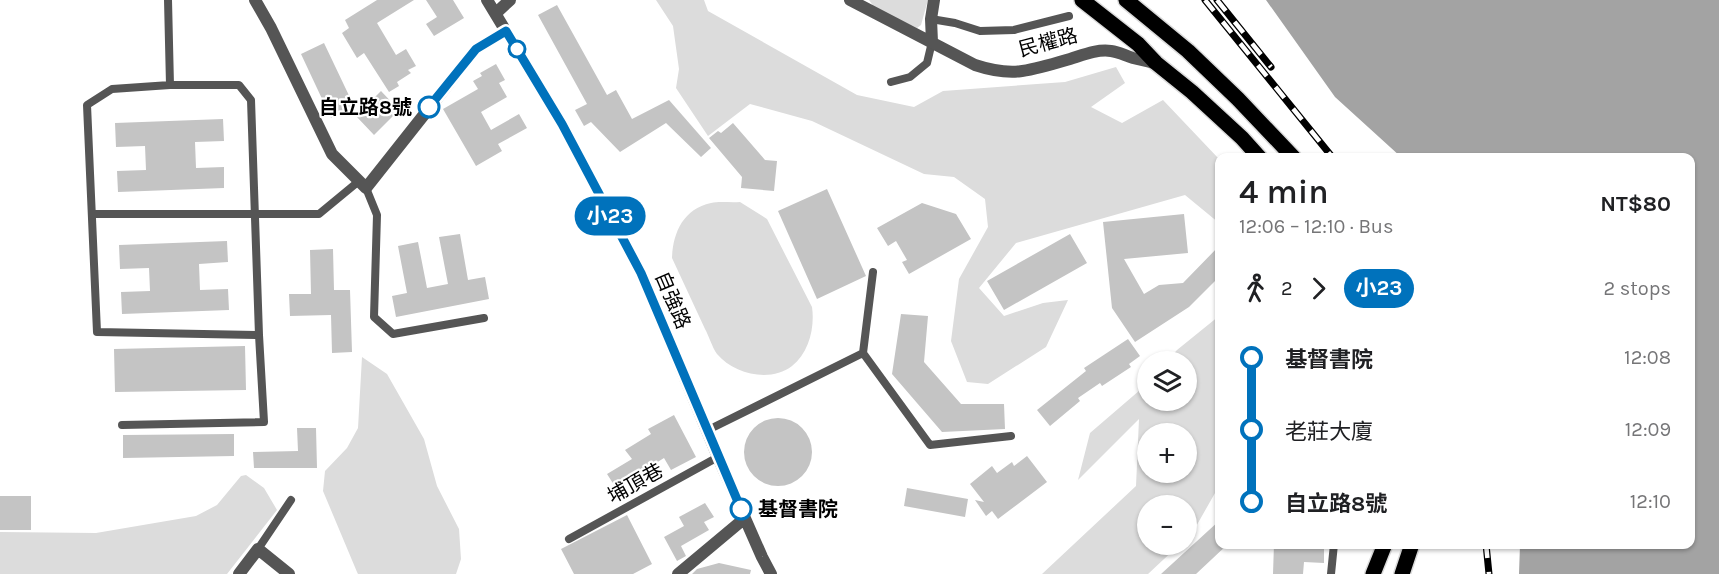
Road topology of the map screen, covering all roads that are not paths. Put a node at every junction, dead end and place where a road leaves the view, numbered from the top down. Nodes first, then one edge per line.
1 (168, 0) edge
2 (487, 0) edge
3 (510, 0) edge
4 (934, 0) edge
5 (1082, 0) edge
6 (1126, 0) edge
7 (854, 1) edge
8 (260, 2) edge
9 (496, 13) junction
10 (1069, 16) dead end
11 (931, 19) junction
12 (506, 31) junction
13 (932, 42) junction
14 (1156, 63) junction
15 (891, 82) dead end
16 (170, 86) junction
17 (1256, 153) edge
18 (1289, 153) edge
19 (362, 184) junction
20 (92, 214) junction
21 (255, 215) junction
22 (873, 272) dead end
23 (484, 318) dead end
24 (259, 335) junction
25 (862, 353) junction
26 (122, 425) dead end
27 (708, 430) junction
28 (1011, 436) dead end
29 (718, 457) junction
30 (291, 500) dead end
31 (745, 518) junction
32 (569, 538) dead end
33 (258, 549) junction
34 (1334, 549) edge
35 (1384, 549) edge
36 (1410, 549) edge
37 (239, 574) edge
38 (289, 574) edge
39 (678, 574) edge
40 (771, 574) edge
41 (1331, 574) edge
42 (1373, 574) edge
43 (1402, 574) edge

1 - 16 lane
2 - 9 street, 自強路
3 - 9 street
4 - 11 street
5 - 14 main road, 民權路
6 - 18 main road
7 - 13 street, 民權路
8 - 19 street
9 - 12 street, 自強路
10 - 11 lane
11 - 13 street
12 - 19 street
12 - 27 street, 自強路
13 - 14 street, 民權路
13 - 15 lane
14 - 17 main road, 民權路
16 - 20 lane
16 - 21 lane
19 - 21 lane
19 - 23 lane
20 - 21 lane
20 - 24 lane
21 - 24 lane
22 - 25 lane
24 - 26 lane
25 - 27 lane
25 - 28 lane
27 - 29 street, 自強路
29 - 31 street, 自強路
29 - 32 lane, 埔頂巷
30 - 33 lane
31 - 39 street
31 - 40 street, 自強路
33 - 37 street
33 - 38 street
34 - 41 lane
35 - 42 main road
36 - 43 main road

